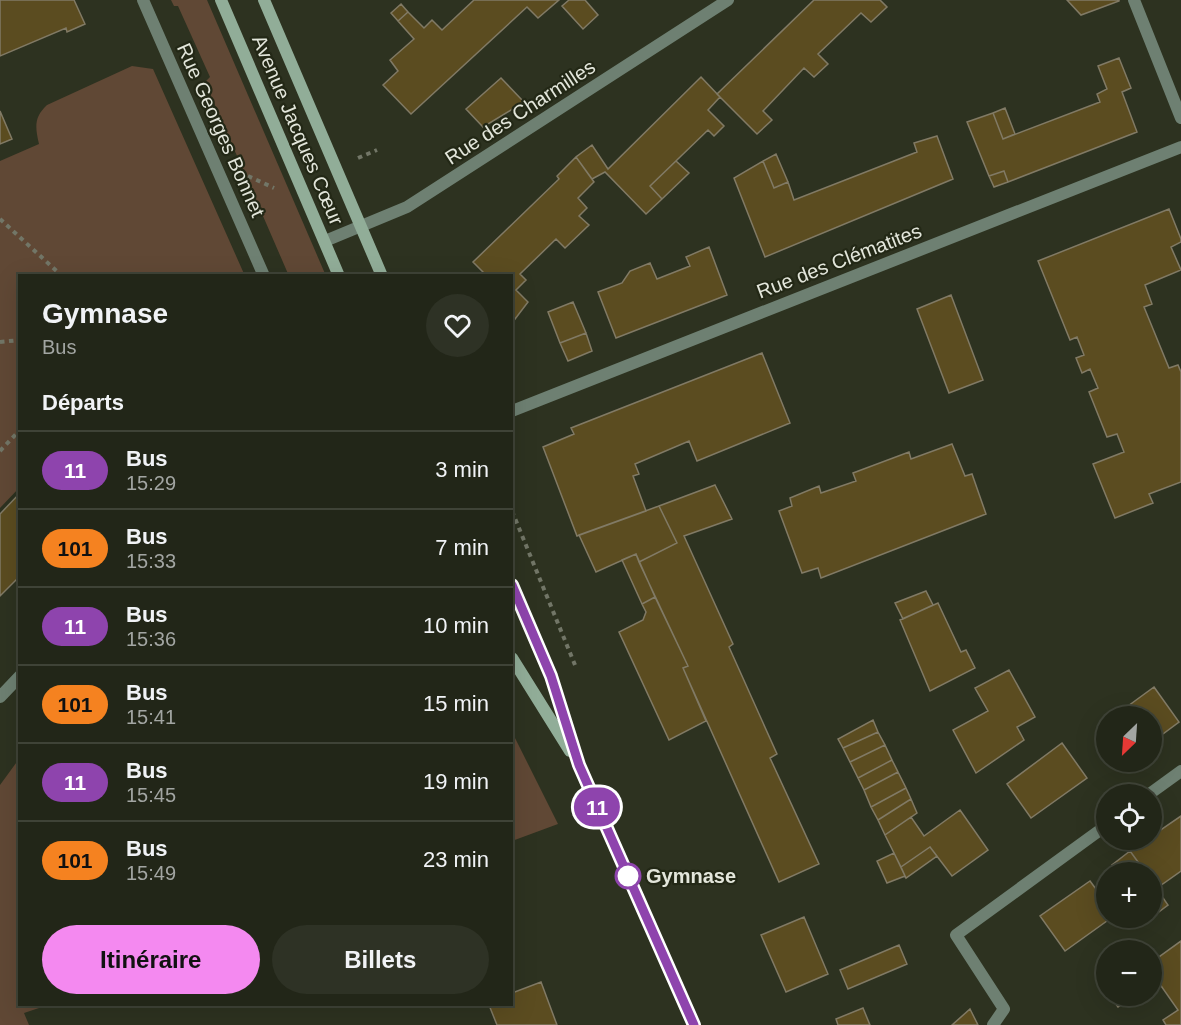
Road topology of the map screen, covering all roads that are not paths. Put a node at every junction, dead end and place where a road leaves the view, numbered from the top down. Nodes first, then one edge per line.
1 (143, 0) edge
2 (221, 0) edge
3 (264, 0) edge
4 (728, 0) edge
5 (1134, 0) edge
6 (1181, 118) edge
7 (1181, 147) edge
8 (361, 226) junction
9 (325, 241) junction
10 (263, 274) edge
11 (338, 274) edge
12 (381, 274) edge
13 (513, 411) edge
14 (513, 587) edge
15 (513, 660) edge
16 (18, 678) edge
17 (0, 698) edge
18 (579, 765) junction
19 (1181, 771) edge
20 (1162, 785) edge
21 (1096, 833) edge
22 (694, 1025) edge
23 (993, 1025) edge

1 - 10 street, Rue Georges Bonnet
2 - 9 main road, Avenue Jacques Cœur
3 - 8 main road, Avenue Jacques Cœur
4 - 8 street, Rue des Charmilles
5 - 6 street
7 - 13 street, Rue des Clématites
8 - 9 street, Rue des Charmilles
8 - 12 main road, Avenue Jacques Cœur
9 - 11 main road, Avenue Jacques Cœur
14 - 18 main road
15 - 18 main road
16 - 17 street
18 - 22 main road
19 - 20 street
21 - 23 street

